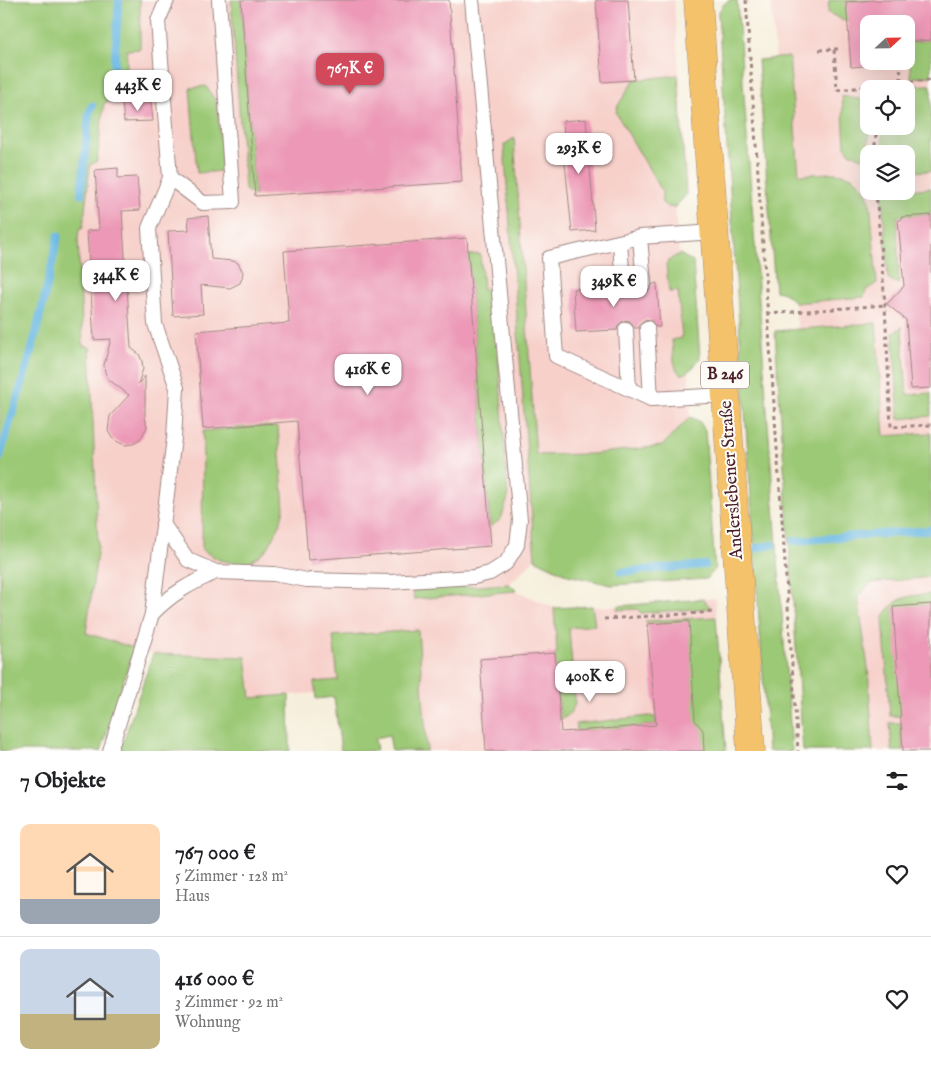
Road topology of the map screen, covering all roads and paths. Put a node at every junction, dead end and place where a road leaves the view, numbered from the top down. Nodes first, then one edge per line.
1 (167, 0) edge
2 (219, 0) edge
3 (472, 0) edge
4 (698, 0) edge
5 (746, 0) edge
6 (834, 49) junction
7 (841, 49) dead end
8 (819, 50) dead end
9 (931, 80) edge
10 (915, 81) edge
11 (860, 88) edge
12 (170, 178) junction
13 (877, 200) edge
14 (715, 232) junction
15 (640, 237) junction
16 (620, 242) junction
17 (644, 284) dead end
18 (623, 286) dead end
19 (885, 304) junction
20 (767, 314) junction
21 (647, 328) dead end
22 (626, 329) dead end
23 (630, 389) junction
24 (726, 395) junction
25 (651, 400) junction
26 (931, 424) edge
27 (163, 524) junction
28 (216, 572) junction
29 (721, 611) dead end
30 (152, 614) junction
31 (604, 618) dead end
32 (110, 751) edge
33 (751, 751) edge
34 (798, 751) edge

1 - 12 lane
2 - 12 lane
3 - 28 lane
4 - 14 main road, Anderslebener Straße / B 246
5 - 20 path
6 - 7 path
6 - 8 path
6 - 11 path
9 - 10 path
12 - 27 lane
13 - 19 path
14 - 15 lane
14 - 24 main road, Anderslebener Straße / B 246
15 - 16 lane
15 - 17 lane
16 - 18 lane
16 - 23 lane
19 - 20 path
19 - 26 path
20 - 34 path
21 - 25 lane
22 - 23 lane
23 - 25 lane
24 - 25 lane
24 - 33 main road, Anderslebener Straße / B 246
27 - 28 lane
27 - 30 lane
28 - 30 lane
29 - 31 path
30 - 32 lane

